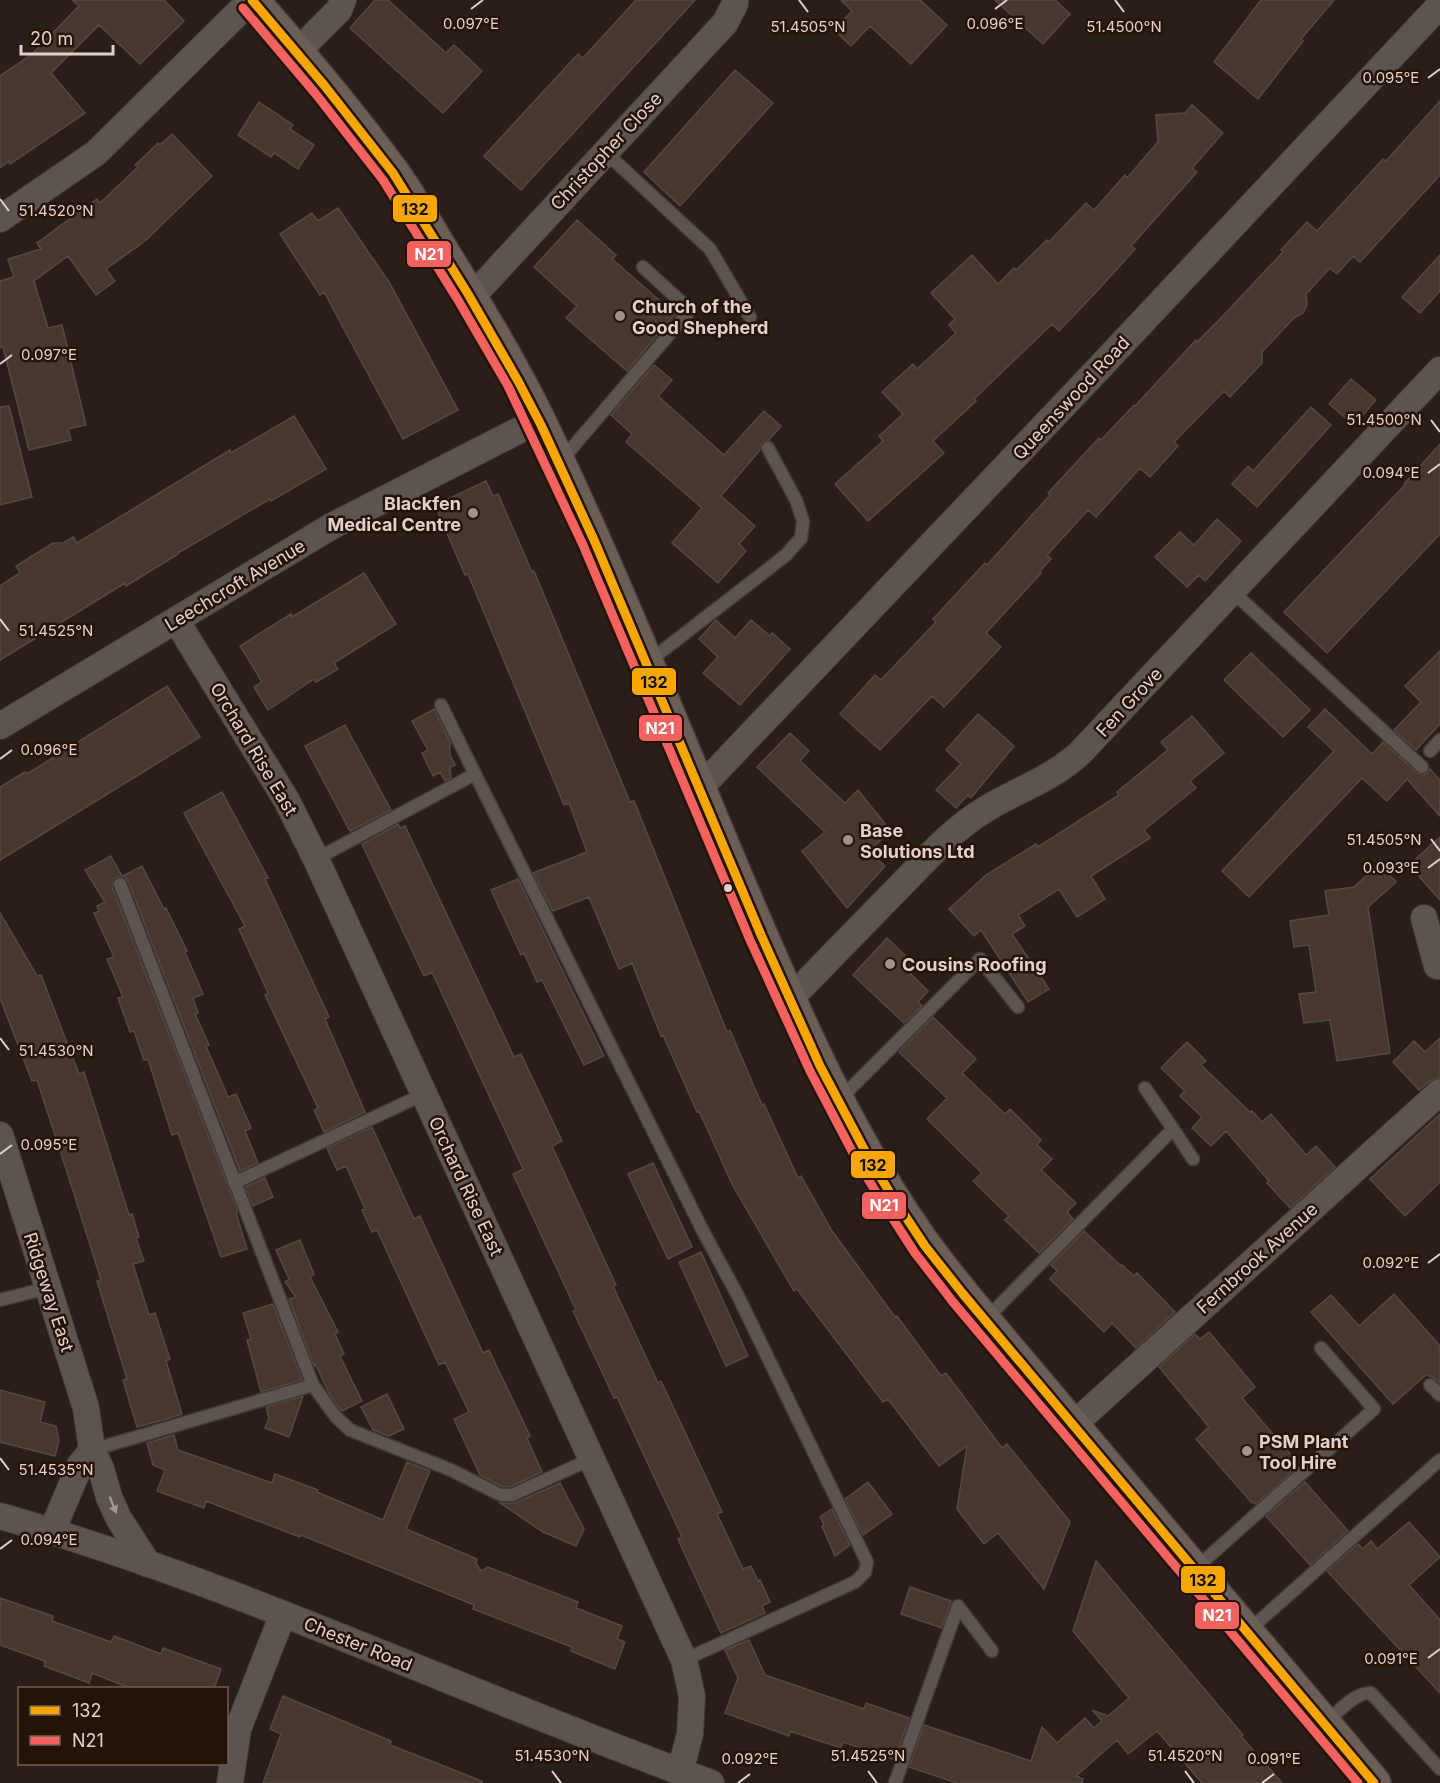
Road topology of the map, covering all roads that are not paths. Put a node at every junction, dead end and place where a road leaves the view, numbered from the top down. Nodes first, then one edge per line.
1 (251, 0) edge
2 (343, 0) edge
3 (735, 0) edge
4 (1440, 5) edge
5 (297, 52) junction
6 (605, 152) junction
7 (0, 219) edge
8 (643, 267) dead end
9 (471, 298) junction
10 (750, 317) dead end
11 (1440, 370) edge
12 (539, 420) junction
13 (768, 448) dead end
14 (559, 463) junction
15 (1233, 591) junction
16 (176, 620) junction
17 (647, 663) junction
18 (441, 705) dead end
19 (0, 726) edge
20 (1440, 740) edge
21 (1430, 751) dead end
22 (1422, 767) dead end
23 (475, 774) junction
24 (699, 788) junction
25 (316, 859) junction
26 (120, 884) dead end
27 (1424, 918) dead end
28 (1438, 973) edge
29 (789, 1000) junction
30 (1018, 1007) dead end
31 (1145, 1088) dead end
32 (1440, 1092) edge
33 (424, 1094) junction
34 (838, 1101) junction
35 (1173, 1129) junction
36 (0, 1135) edge
37 (1193, 1159) dead end
38 (234, 1183) junction
39 (48, 1288) junction
40 (0, 1300) edge
41 (984, 1321) junction
42 (1321, 1348) dead end
43 (313, 1385) junction
44 (1430, 1385) dead end
45 (1440, 1395) edge
46 (1074, 1425) junction
47 (92, 1450) junction
48 (591, 1459) junction
49 (1440, 1460) edge
50 (0, 1516) edge
51 (52, 1531) junction
52 (148, 1564) junction
53 (1195, 1569) junction
54 (283, 1614) junction
55 (1247, 1632) junction
56 (992, 1651) dead end
57 (684, 1660) junction
58 (1324, 1724) junction
59 (1440, 1769) edge
60 (680, 1772) junction
61 (231, 1783) edge
62 (711, 1783) edge
63 (895, 1783) edge
64 (1374, 1783) edge

1 - 5 main road
1 - 7 street
2 - 5 street
3 - 6 street, Christopher Close
4 - 24 street, Queenswood Road
5 - 9 main road
6 - 9 street, Christopher Close
6 - 10 lane
8 - 14 lane
9 - 12 main road
11 - 15 street, Fen Grove
12 - 14 main road
12 - 16 street, Leechcroft Avenue
13 - 17 lane
14 - 17 main road
15 - 22 lane
15 - 29 street, Fen Grove
16 - 19 street, Leechcroft Avenue
16 - 25 street, Orchard Rise East
17 - 24 main road
18 - 23 lane
20 - 21 lane
23 - 25 lane
23 - 57 lane
24 - 29 main road
25 - 33 street, Orchard Rise East
26 - 38 lane
27 - 28 street
29 - 34 main road
30 - 34 lane
31 - 35 lane
32 - 46 street, Fernbrook Avenue
33 - 38 lane
33 - 48 street, Orchard Rise East
34 - 41 main road
35 - 37 lane
35 - 41 lane
36 - 39 street, Ridgeway East
38 - 43 lane
39 - 40 lane
39 - 47 street, Ridgeway East
41 - 46 main road
42 - 53 lane
43 - 47 lane
43 - 48 lane
44 - 45 lane
46 - 53 main road
47 - 51 street
47 -> 52 street, Ridgeway East
48 - 57 street, Orchard Rise East
49 - 55 lane
50 - 51 street, Chester Road
51 - 52 street, Chester Road
52 - 54 street, Chester Road
53 - 55 main road
54 - 60 street, Chester Road
54 - 61 street
55 - 58 main road
56 - 63 lane
57 - 60 street, Orchard Rise East
58 - 59 lane
58 - 64 main road
60 - 62 street, Chester Road

